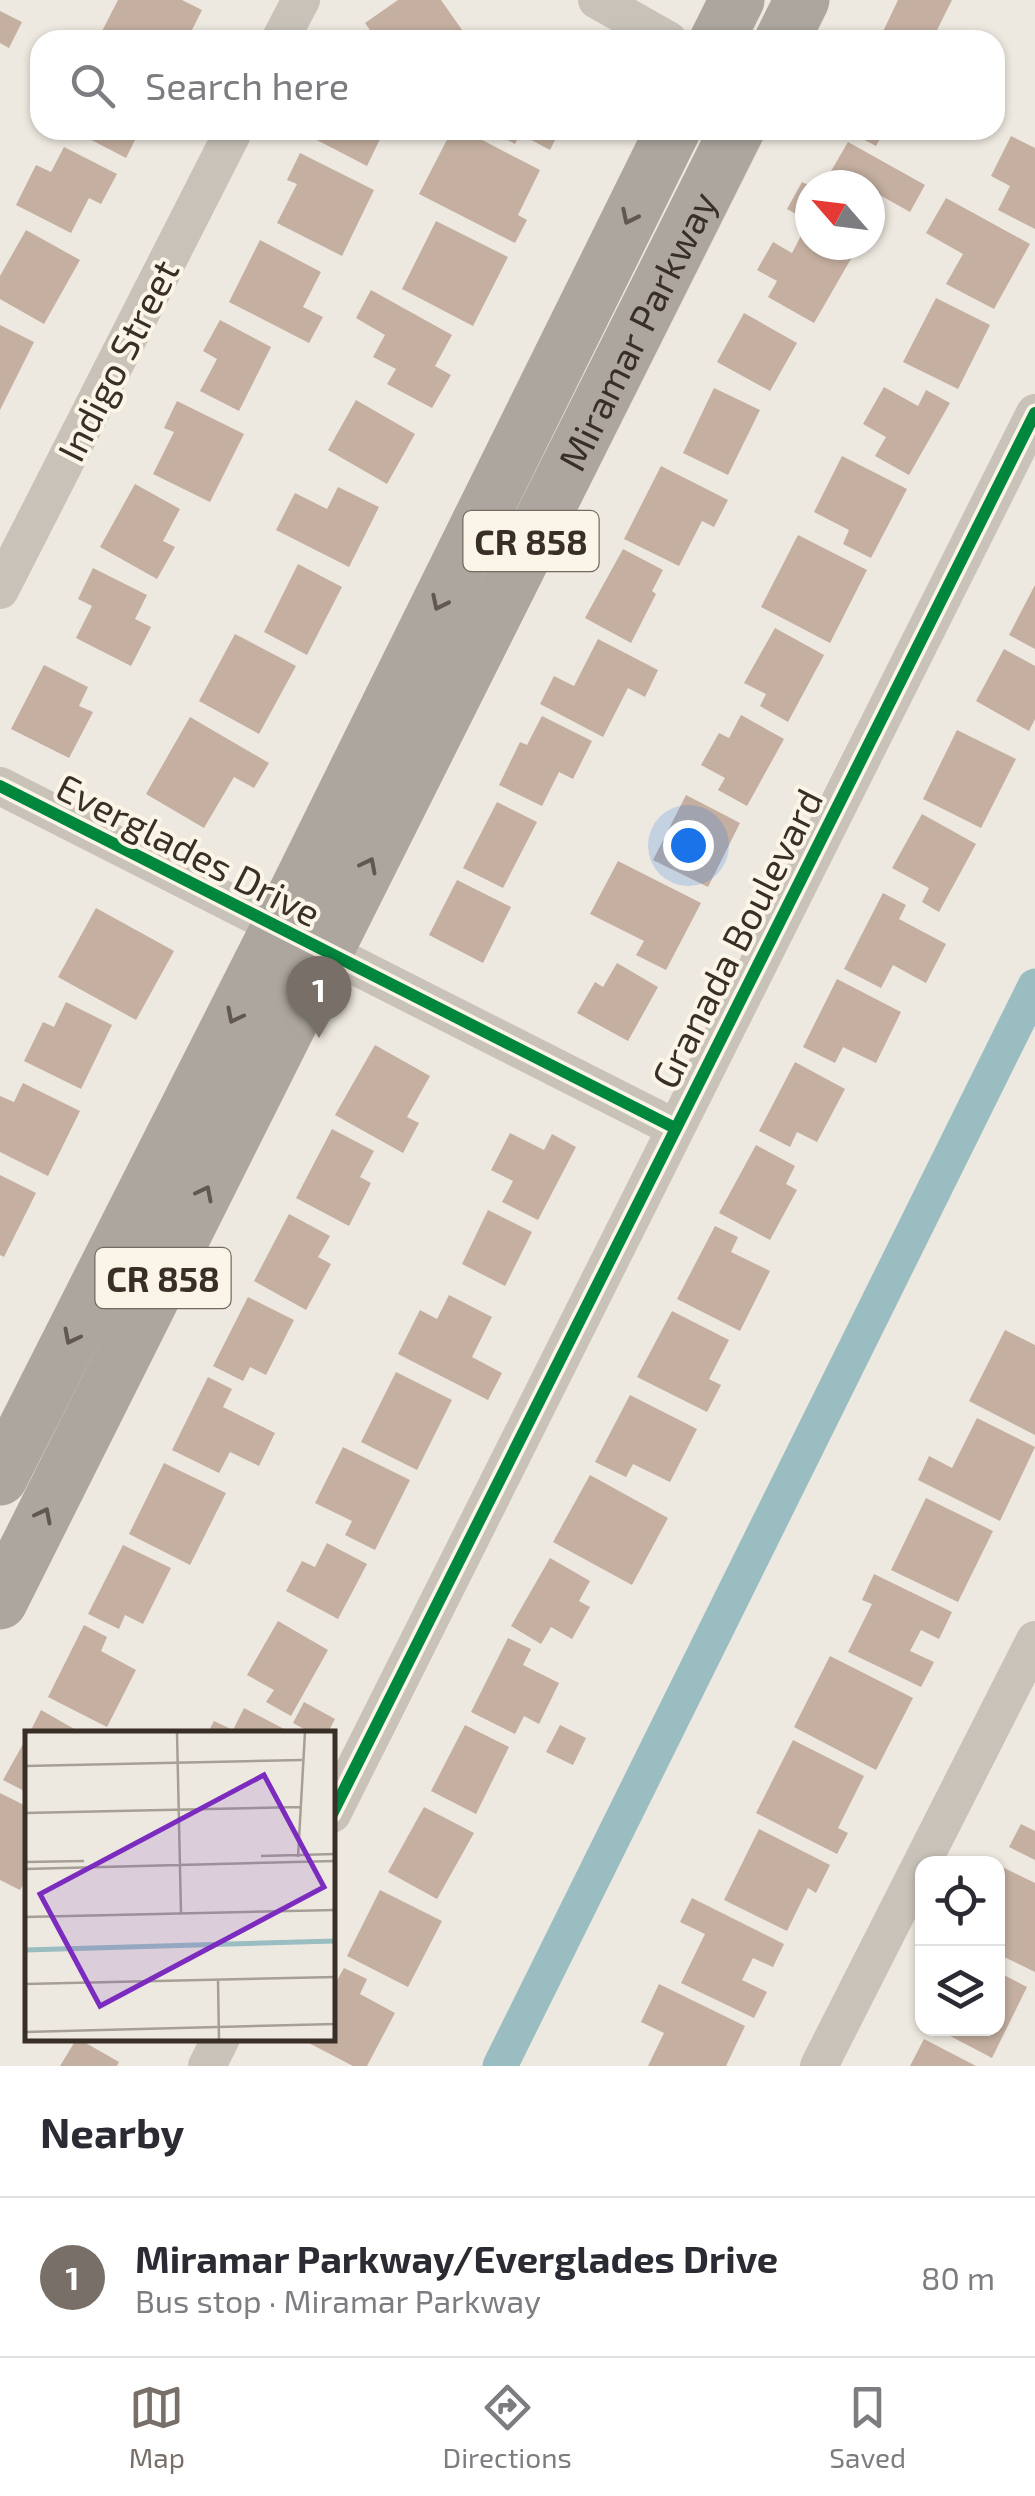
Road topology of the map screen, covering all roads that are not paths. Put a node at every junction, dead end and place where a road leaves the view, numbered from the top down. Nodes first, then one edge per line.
1 (301, 0) edge
2 (597, 0) edge
3 (738, 0) edge
4 (802, 0) edge
5 (285, 30) edge
6 (650, 30) edge
7 (722, 30) edge
8 (787, 30) edge
9 (229, 140) edge
10 (667, 140) edge
11 (732, 140) edge
12 (1035, 413) edge
13 (0, 590) edge
14 (0, 786) edge
15 (302, 941) junction
16 (674, 1127) junction
17 (0, 1478) edge
18 (0, 1602) edge
19 (1035, 1640) edge
20 (335, 1808) edge
21 (220, 2041) edge
22 (207, 2066) edge
23 (819, 2066) edge

1 - 5 street
2 - 6 street
3 - 7 main road
4 - 8 main road
9 - 13 street, Indigo Street
10 -> 15 main road, Miramar Parkway / CR 858
15 -> 11 main road, Miramar Parkway / CR 858
12 - 16 street, Granada Boulevard
14 - 15 street, Everglades Drive
15 - 16 street, Everglades Drive
15 -> 17 main road, Miramar Parkway / CR 858
18 -> 15 main road, Miramar Parkway / CR 858
16 - 20 street, Granada Boulevard
19 - 23 street
21 - 22 street

